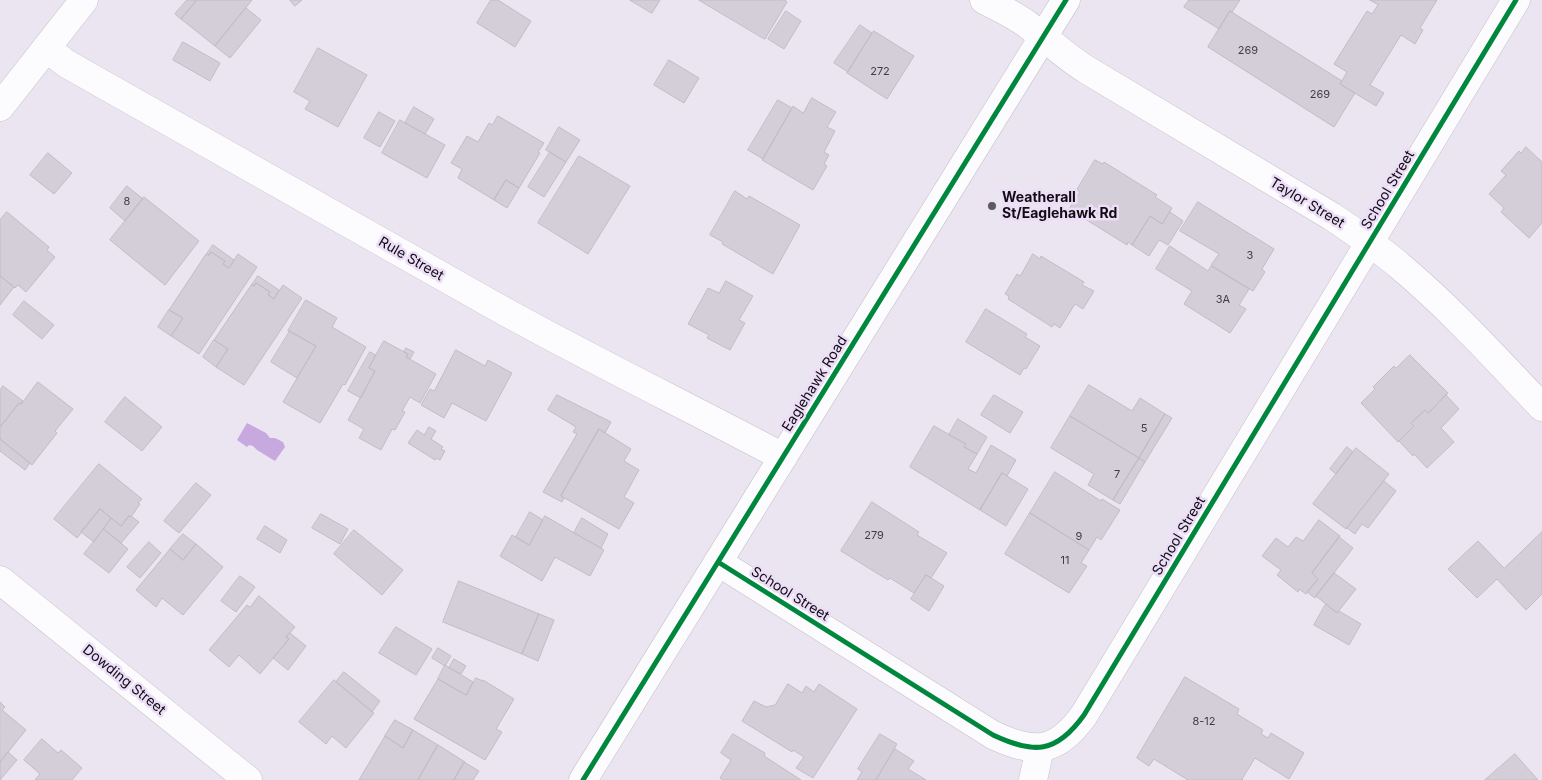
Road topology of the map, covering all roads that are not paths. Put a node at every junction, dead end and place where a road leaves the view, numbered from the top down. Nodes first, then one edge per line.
1 (84, 0) edge
2 (984, 0) edge
3 (1066, 0) edge
4 (1516, 0) edge
5 (1042, 37) junction
6 (47, 49) junction
7 (0, 107) edge
8 (1370, 242) junction
9 (1542, 407) edge
10 (783, 457) junction
11 (718, 562) junction
12 (0, 580) edge
13 (1040, 748) junction
14 (248, 780) edge
15 (582, 780) edge
16 (1033, 780) edge

1 - 6 street
2 - 5 street, Taylor Street
3 - 5 street, Eaglehawk Road
4 - 8 street, School Street
5 - 8 street, Taylor Street
5 - 10 street, Eaglehawk Road
6 - 7 street
6 - 10 street, Rule Street
8 - 9 street, Taylor Street
8 - 13 street, School Street
10 - 11 street, Eaglehawk Road
11 - 13 street, School Street
11 - 15 street, Eaglehawk Road
12 - 14 street, Dowding Street
13 - 16 street

